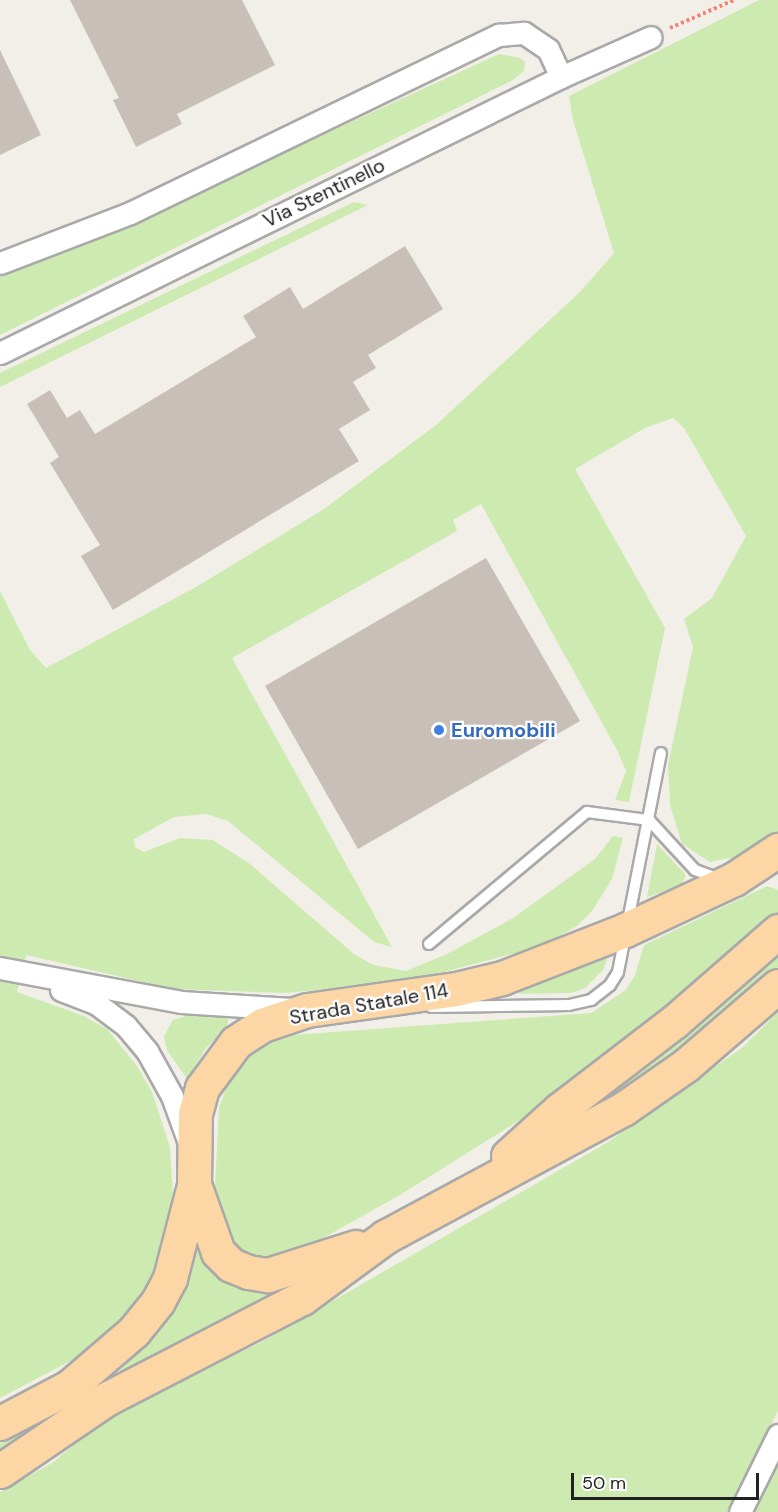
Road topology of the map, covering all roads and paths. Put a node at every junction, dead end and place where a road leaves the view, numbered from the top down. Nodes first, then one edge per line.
1 (734, 0) edge
2 (651, 37) joint
3 (561, 77) junction
4 (0, 262) edge
5 (0, 352) edge
6 (661, 753) dead end
7 (649, 820) junction
8 (778, 850) edge
9 (778, 873) edge
10 (734, 879) junction
11 (625, 930) junction
12 (778, 931) edge
13 (429, 944) dead end
14 (0, 968) edge
15 (22, 973) junction
16 (778, 986) edge
17 (411, 1008) dead end
18 (423, 1008) dead end
19 (318, 1009) junction
20 (194, 1170) junction
21 (475, 1186) junction
22 (384, 1238) junction
23 (0, 1423) edge
24 (778, 1435) edge
25 (0, 1471) edge
26 (740, 1512) edge

1 - 2 path
2 - 3 street, Via Stentinello
3 - 4 street
3 - 5 street, Via Stentinello
6 - 7 lane
7 - 10 lane
7 - 11 lane
7 - 13 lane
8 - 10 main road, Strada Statale 114
9 - 10 main road
10 - 11 main road, Strada Statale 114
11 - 18 lane
11 - 19 main road, Strada Statale 114
12 - 21 main road
14 - 15 street
15 - 19 street
15 - 20 street
16 - 21 main road
17 - 19 lane
19 - 20 main road, Strada Statale 114
20 - 22 main road
20 - 23 main road, Strada Statale 114
21 - 22 main road
22 - 25 main road
24 - 26 street

